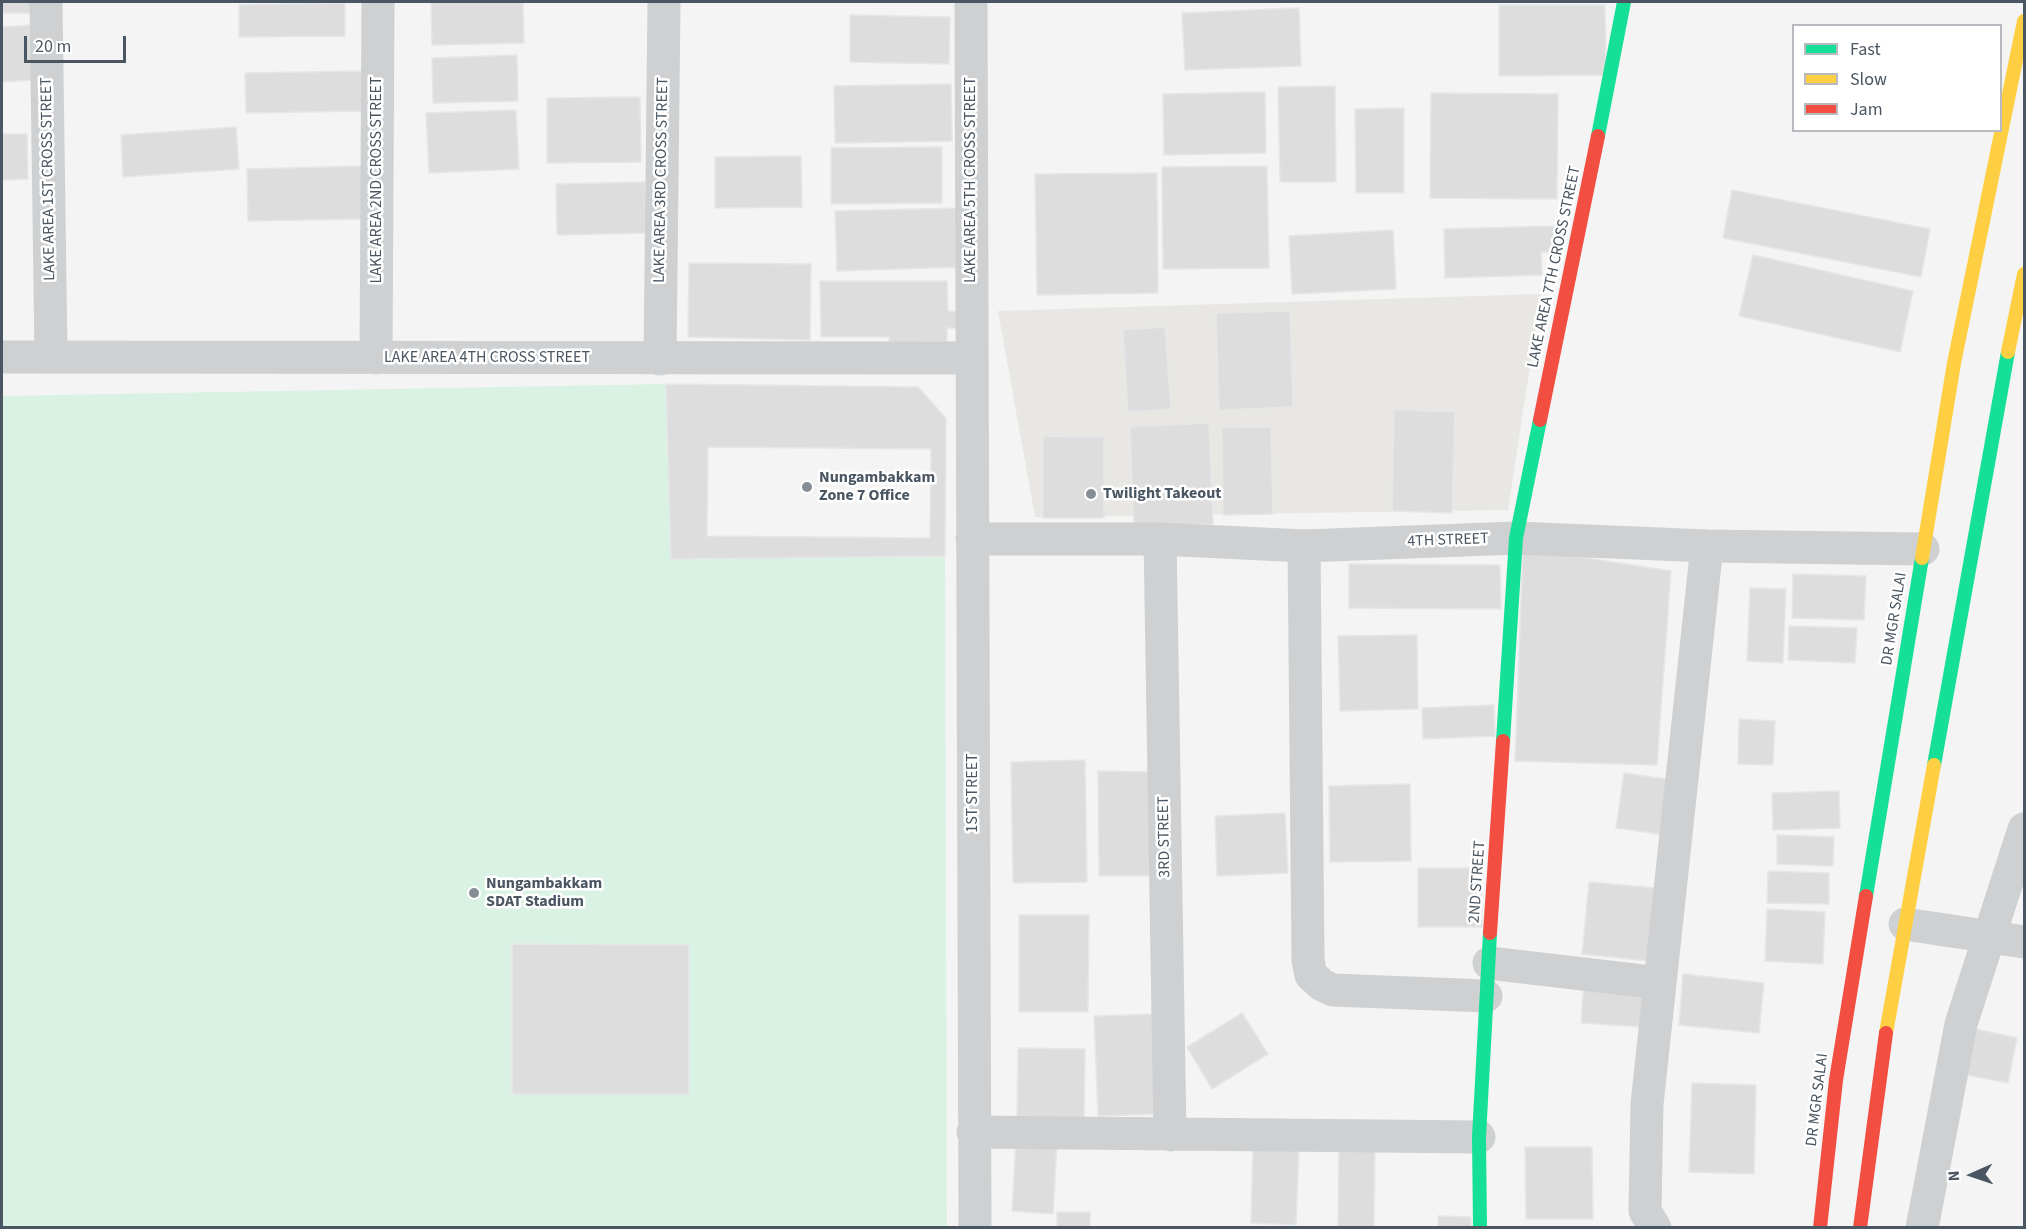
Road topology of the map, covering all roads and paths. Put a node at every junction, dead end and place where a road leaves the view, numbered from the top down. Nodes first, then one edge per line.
1 (46, 2) edge
2 (378, 2) edge
3 (664, 2) edge
4 (971, 2) edge
5 (1624, 2) edge
6 (2025, 21) edge
7 (2002, 132) edge
8 (2002, 132) edge
9 (2025, 274) edge
10 (2, 357) edge
11 (51, 357) junction
12 (376, 358) junction
13 (972, 358) junction
14 (660, 359) junction
15 (1516, 538) junction
16 (972, 539) junction
17 (1160, 539) junction
18 (1304, 546) junction
19 (1707, 546) junction
20 (1923, 549) junction
21 (2025, 829) edge
22 (1905, 924) junction
23 (1990, 936) junction
24 (2025, 942) edge
25 (1489, 963) junction
26 (1660, 983) junction
27 (1486, 996) junction
28 (973, 1132) junction
29 (1170, 1135) junction
30 (1479, 1137) junction
31 (975, 1227) edge
32 (1480, 1227) edge
33 (1655, 1227) edge
34 (1820, 1227) edge
35 (1860, 1227) edge
36 (1923, 1227) edge

1 - 11 street, LAKE AREA 1ST CROSS STREET
2 - 12 street, LAKE AREA 2ND CROSS STREET
3 - 14 street, LAKE AREA 3RD CROSS STREET
4 - 13 street, LAKE AREA 5TH CROSS STREET
5 - 15 main road, LAKE AREA 7TH CROSS STREET
6 - 8 main road, DR MGR SALAI
7 - 20 main road, DR MGR SALAI
9 - 22 main road
10 - 11 street, LAKE AREA 4TH CROSS STREET
11 - 12 street, LAKE AREA 4TH CROSS STREET
12 - 14 street, LAKE AREA 4TH CROSS STREET
13 - 14 street, LAKE AREA 4TH CROSS STREET
13 - 16 street, 1ST STREET
15 - 18 street, 4TH STREET
15 - 19 street, 4TH STREET
15 - 25 main road, 2ND STREET
16 - 17 street, 4TH STREET
16 - 28 street, 1ST STREET
17 - 18 street, 4TH STREET
17 - 29 street, 3RD STREET
18 - 27 street
19 - 20 street, 4TH STREET
19 - 26 street
20 - 34 main road, DR MGR SALAI
21 - 23 street
22 - 23 street
22 - 35 main road
23 - 24 street
23 - 36 street
25 - 26 street
25 - 27 main road, 2ND STREET
26 - 33 street
27 - 30 main road, 2ND STREET
28 - 29 street
28 - 31 street, 1ST STREET
29 - 30 street
30 - 32 main road, 2ND STREET

